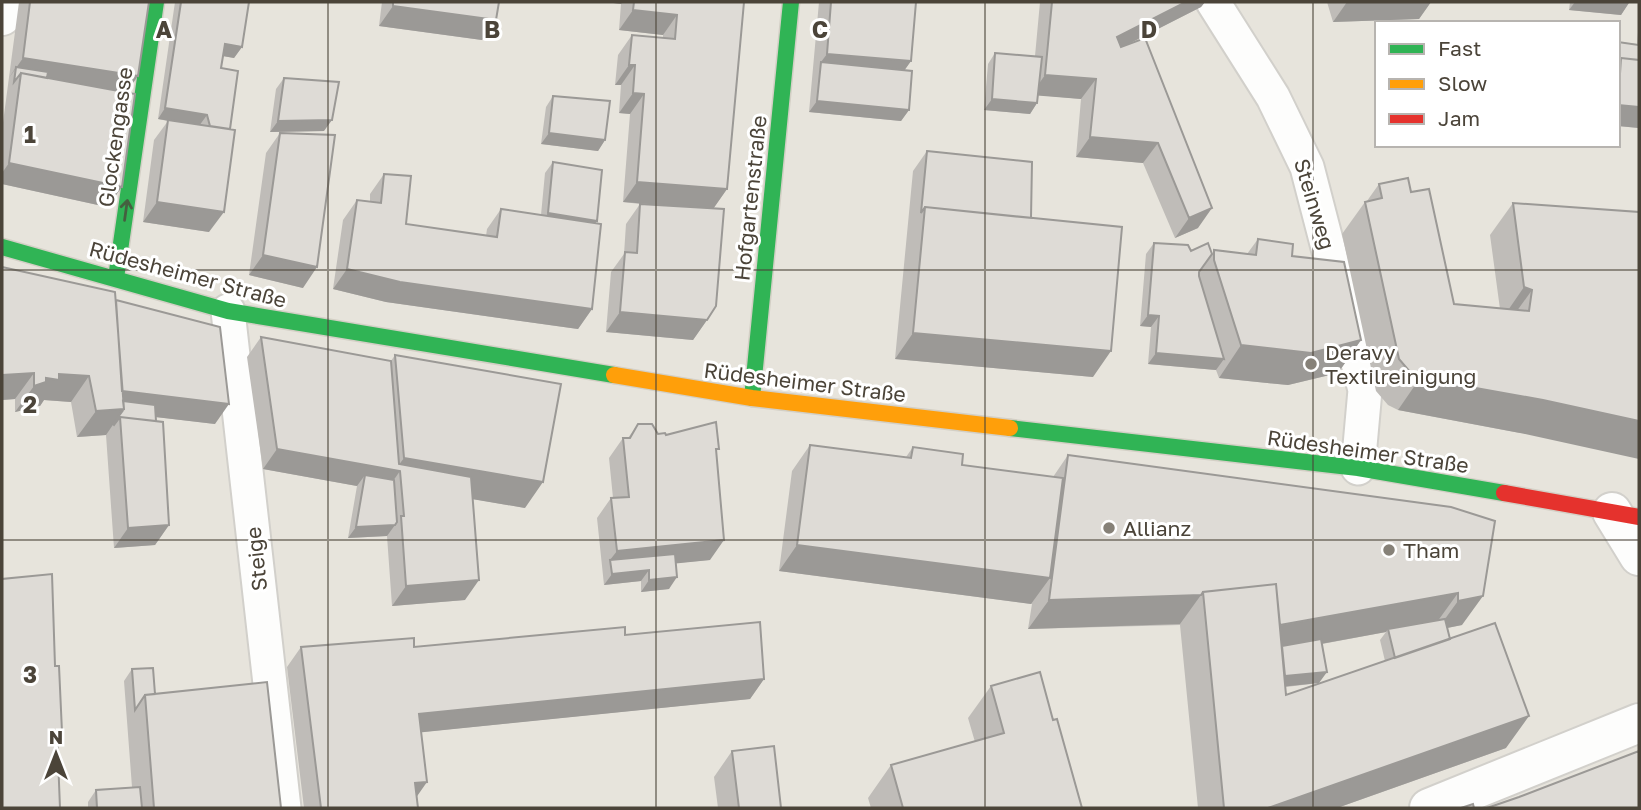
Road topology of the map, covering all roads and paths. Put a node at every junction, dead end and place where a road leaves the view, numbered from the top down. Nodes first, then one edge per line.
1 (4, 2) edge
2 (156, 2) edge
3 (791, 2) edge
4 (1213, 2) edge
5 (2, 16) edge
6 (2, 247) edge
7 (116, 278) junction
8 (228, 311) junction
9 (752, 398) junction
10 (1357, 468) junction
11 (1630, 519) edge
12 (1639, 556) edge
13 (1639, 690) edge
14 (1630, 727) edge
15 (284, 808) edge
16 (1429, 808) edge

1 - 5 street
7 -> 2 street, Glockengasse
3 - 9 street, Hofgartenstraße
4 - 10 lane, Steinweg
6 - 7 street, Rüdesheimer Straße
7 - 8 street, Rüdesheimer Straße
8 - 9 street, Rüdesheimer Straße
8 - 15 lane, Steige
9 - 10 street, Rüdesheimer Straße
10 - 11 street, Rüdesheimer Straße
11 - 12 street
13 - 14 street
14 - 16 street

